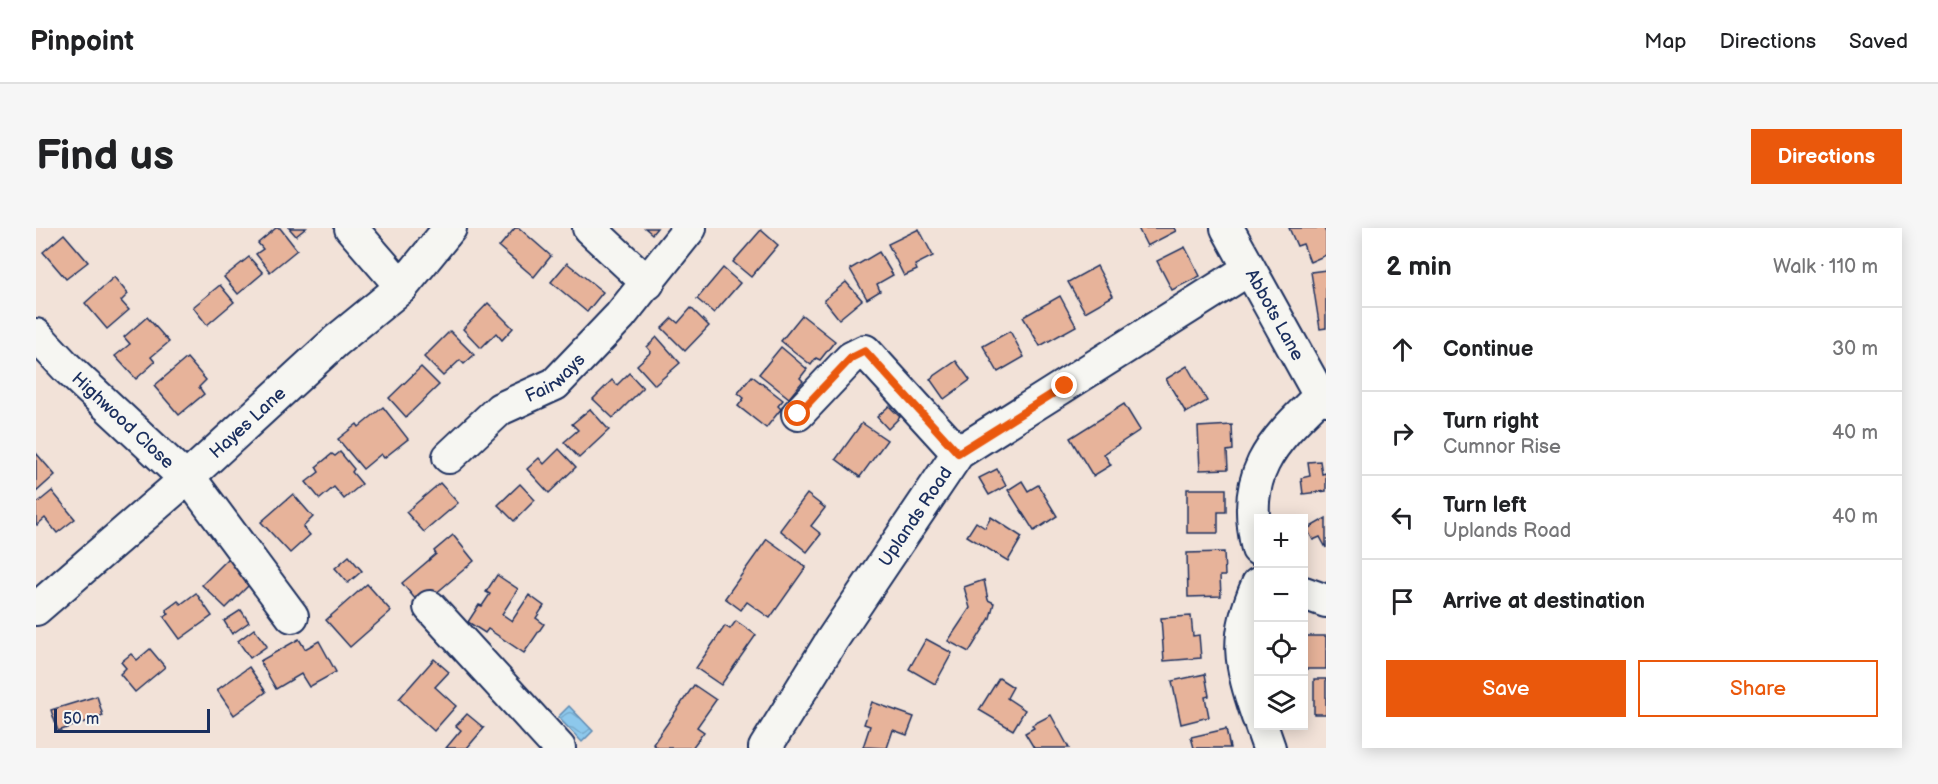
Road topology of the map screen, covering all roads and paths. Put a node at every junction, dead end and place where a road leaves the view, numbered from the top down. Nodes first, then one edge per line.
1 (351, 228) edge
2 (450, 228) edge
3 (589, 228) edge
4 (690, 228) edge
5 (1227, 228) edge
6 (1249, 269) junction
7 (648, 283) junction
8 (402, 287) junction
9 (36, 335) edge
10 (1323, 398) edge
11 (798, 414) dead end
12 (958, 453) junction
13 (449, 457) dead end
14 (187, 477) junction
15 (1254, 531) edge
16 (1254, 593) edge
17 (1308, 594) edge
18 (40, 598) edge
19 (1326, 601) edge
20 (430, 607) dead end
21 (292, 616) dead end
22 (1254, 703) edge
23 (1262, 730) edge
24 (559, 748) edge
25 (765, 748) edge
26 (1269, 748) edge

1 - 8 street
2 - 8 street, Hayes Lane
3 - 7 street
4 - 7 street, Fairways
5 - 6 street, Abbots Lane
6 - 10 street, Abbots Lane
6 - 12 street, Uplands Road
7 - 13 street, Fairways
8 - 14 street, Hayes Lane
9 - 14 street, Highwood Close
10 - 15 street
11 - 12 street
12 - 25 street, Uplands Road
14 - 18 street, Hayes Lane
14 - 21 street, Highwood Close
16 - 22 street
17 - 19 street
20 - 24 street
23 - 26 street

